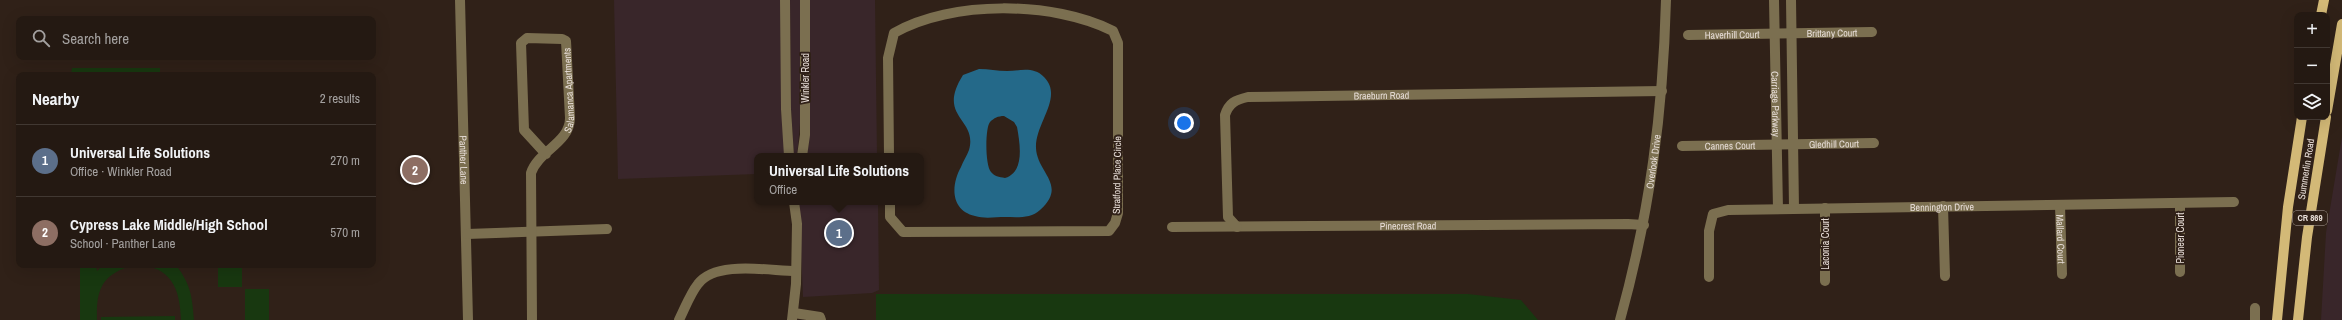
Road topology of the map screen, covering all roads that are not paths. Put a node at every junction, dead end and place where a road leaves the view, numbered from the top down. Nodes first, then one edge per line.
1 (460, 0) edge
2 (785, 0) edge
3 (805, 0) edge
4 (1666, 0) edge
5 (1774, 0) edge
6 (1791, 0) edge
7 (2324, 0) edge
8 (1000, 4) edge
9 (1011, 4) edge
10 (2322, 12) edge
11 (2342, 24) edge
12 (1872, 32) dead end
13 (1775, 33) junction
14 (1792, 33) junction
15 (1688, 35) dead end
16 (1662, 91) junction
17 (2330, 94) edge
18 (2302, 120) edge
19 (2326, 120) edge
20 (1874, 143) dead end
21 (1777, 144) junction
22 (1794, 144) junction
23 (1682, 146) dead end
24 (789, 153) edge
25 (802, 153) edge
26 (889, 153) edge
27 (546, 154) junction
28 (2234, 202) dead end
29 (2180, 203) junction
30 (794, 205) edge
31 (890, 205) edge
32 (2060, 205) junction
33 (1943, 206) junction
34 (1794, 208) junction
35 (1825, 208) junction
36 (1778, 209) junction
37 (1644, 225) junction
38 (1172, 227) dead end
39 (1237, 228) junction
40 (607, 229) dead end
41 (530, 231) junction
42 (467, 234) junction
43 (796, 272) junction
44 (2180, 272) dead end
45 (2062, 274) dead end
46 (1945, 276) dead end
47 (1709, 277) dead end
48 (1825, 281) dead end
49 (2255, 308) dead end
50 (793, 316) edge
51 (468, 320) edge
52 (532, 320) edge
53 (679, 320) edge
54 (821, 320) edge
55 (1620, 320) edge
56 (2255, 320) edge
57 (2277, 320) edge
58 (2298, 320) edge

1 - 42 street, Panther Lane
2 - 24 street, Winkler Road
3 - 25 street, Winkler Road
4 - 16 street, Overlook Drive
5 - 13 street, Carriage Parkway
6 - 14 street, Carriage Parkway
7 - 10 main road
8 - 9 street, Stratford Place Circle
8 - 26 street, Stratford Place Circle
9 - 31 street, Stratford Place Circle
11 - 17 main road
12 - 14 street, Brittany Court
13 - 14 street, Brittany Court
13 - 15 street, Haverhill Court
13 - 21 street, Carriage Parkway
14 - 22 street, Carriage Parkway
16 - 37 street, Overlook Drive
16 - 39 street, Braeburn Road
18 - 57 main road, Summerlin Road / CR 869
19 - 58 main road, Summerlin Road / CR 869
20 - 22 street, Gledhill Court
21 - 22 street, Gledhill Court
21 - 23 street, Cannes Court
21 - 36 street, Carriage Parkway
22 - 34 street, Carriage Parkway
27 - 27 street, Salamanca Apartments
27 - 41 street, Salamanca Apartments
28 - 29 street, Bennington Drive
29 - 32 street, Bennington Drive
29 - 44 street, Pioneer Court
30 - 43 street
32 - 33 street, Bennington Drive
32 - 45 street, Mallard Court
33 - 35 street, Bennington Drive
33 - 46 street
34 - 35 street, Bennington Drive
34 - 36 street, Bennington Drive
35 - 48 street, Laconia Court
36 - 47 street, Bennington Drive
37 - 39 street, Pinecrest Road
37 - 55 street, Overlook Drive
38 - 39 street, Pinecrest Road
40 - 41 street
41 - 42 street
41 - 52 street, Salamanca Apartments
42 - 51 street, Panther Lane
43 - 50 street
43 - 53 street
49 - 56 street
50 - 54 street

